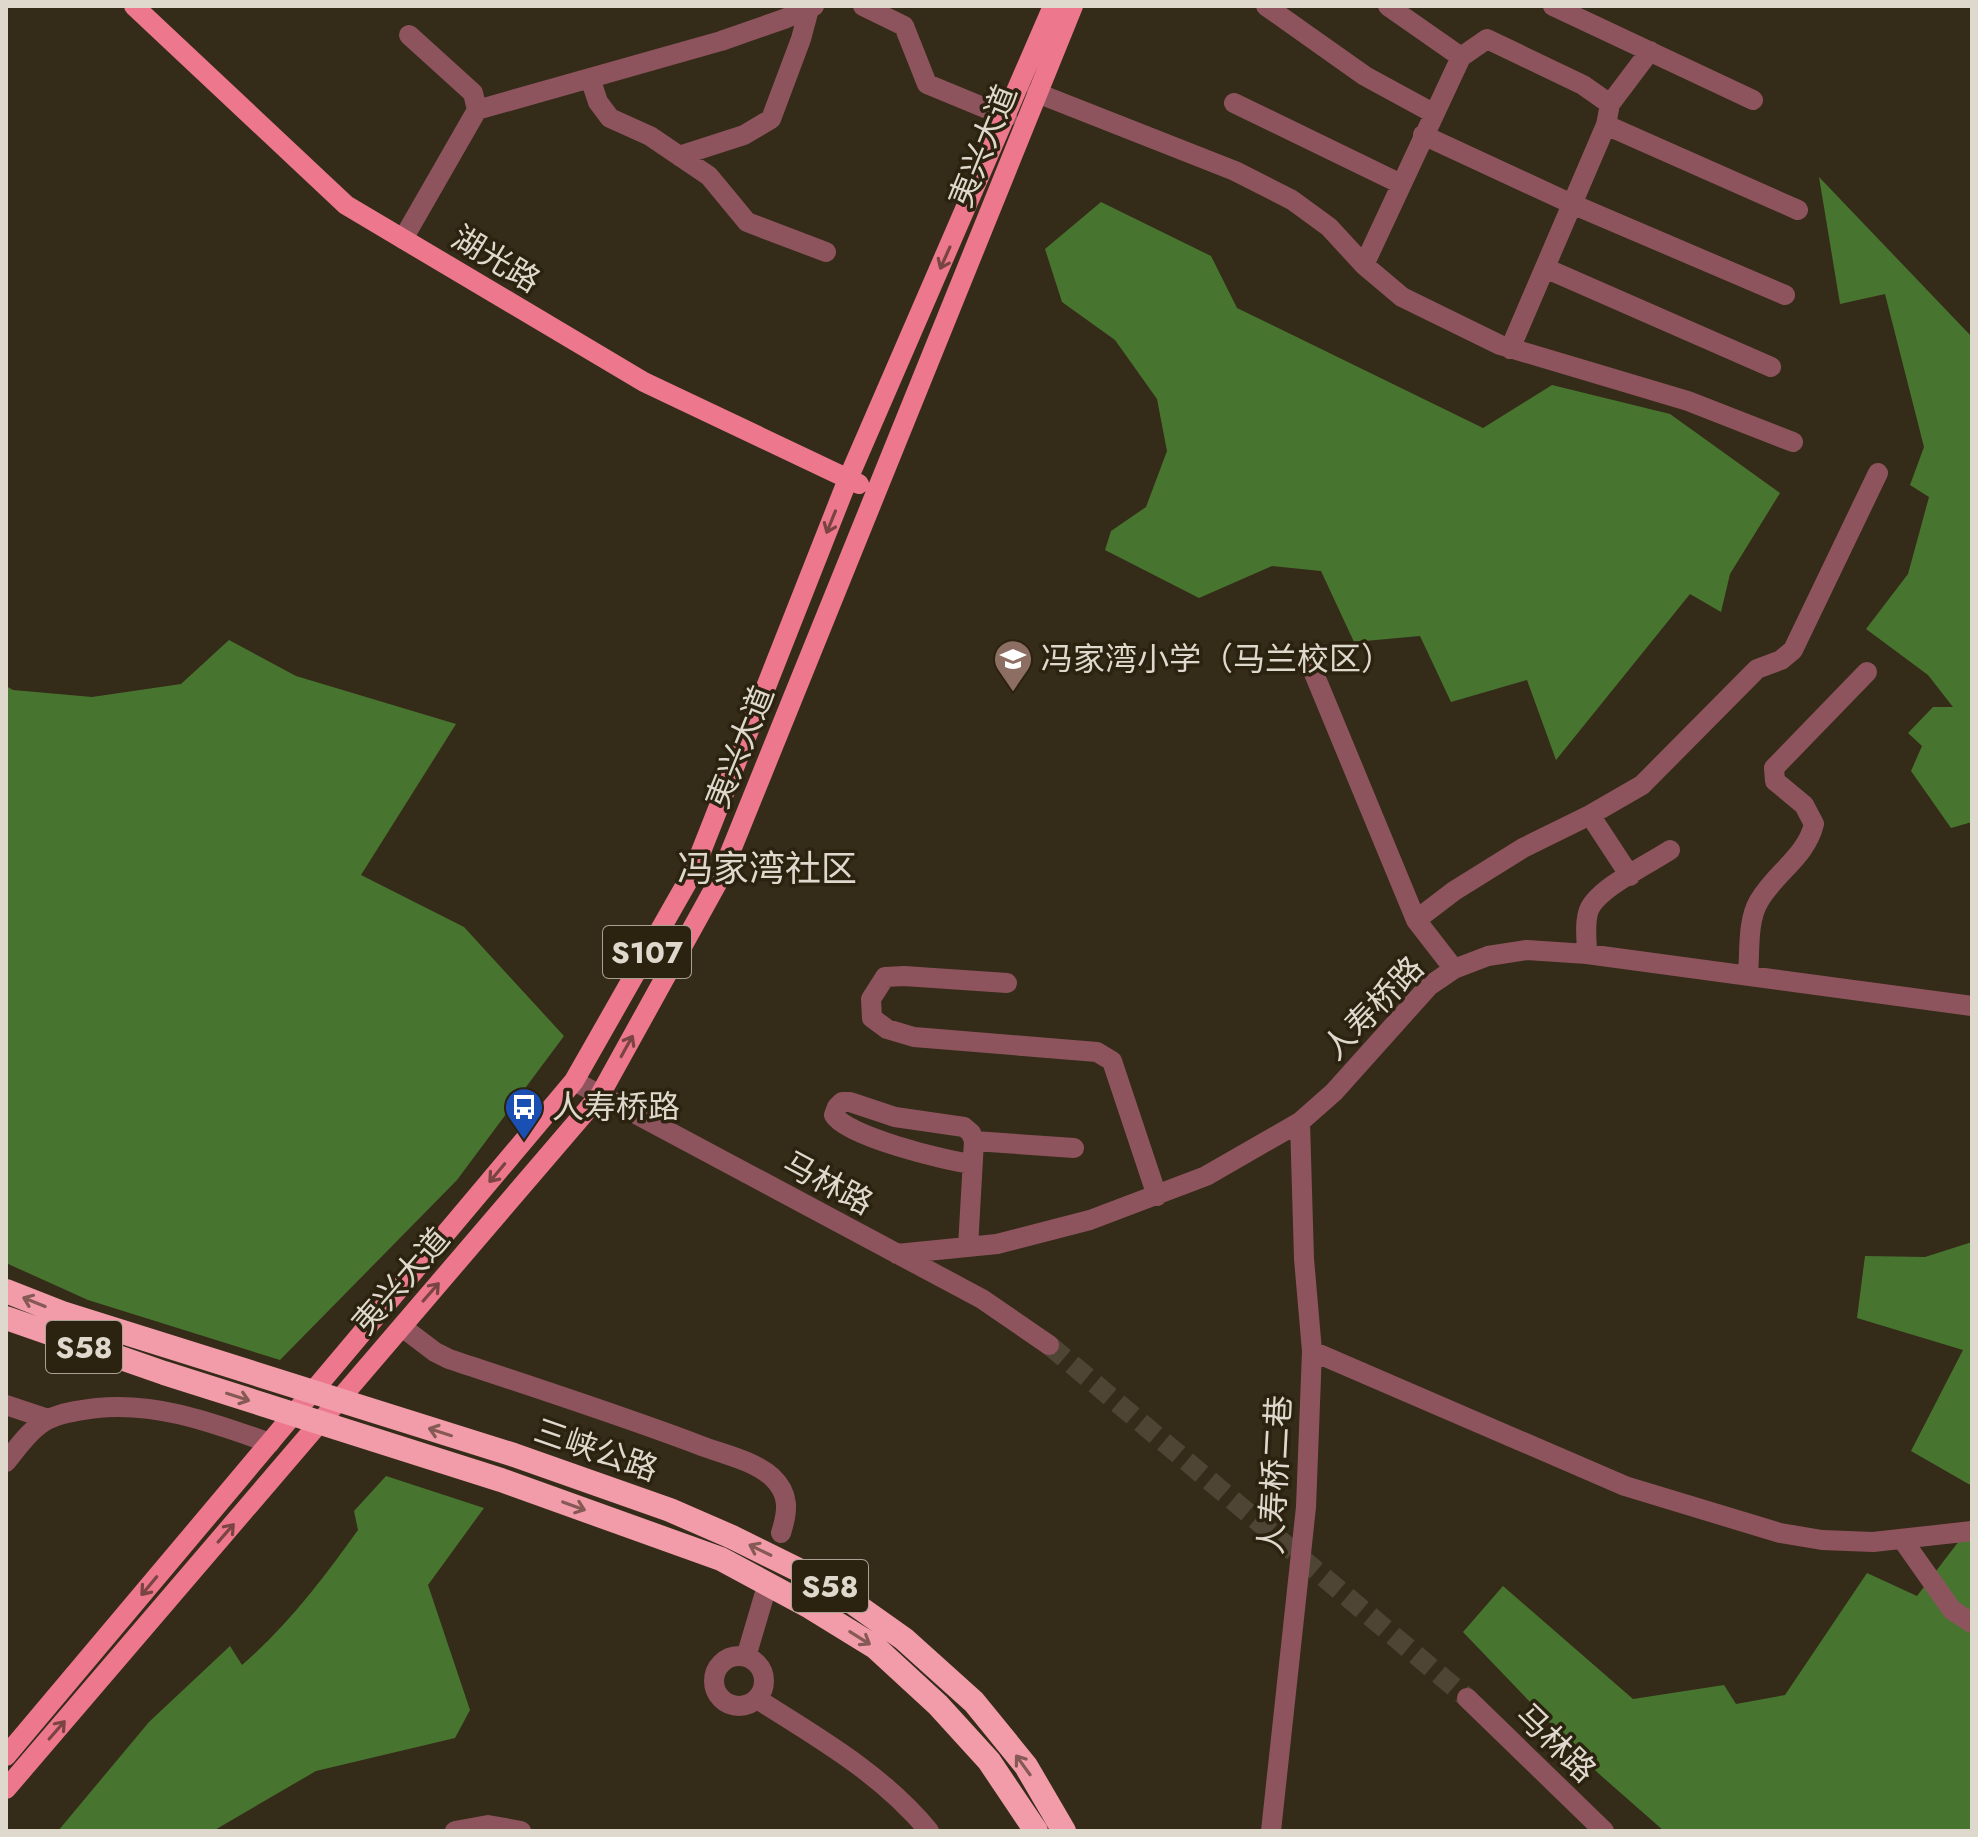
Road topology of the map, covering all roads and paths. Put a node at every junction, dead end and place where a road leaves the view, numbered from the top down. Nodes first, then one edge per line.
1 (134, 6) edge
2 (863, 6) edge
3 (1053, 6) edge
4 (1073, 6) edge
5 (1266, 6) edge
6 (1553, 6) edge
7 (811, 7) edge
8 (1400, 9) edge
9 (409, 35) dead end
10 (1650, 51) junction
11 (1461, 57) junction
12 (590, 78) junction
13 (1037, 93) junction
14 (1753, 100) dead end
15 (1234, 103) dead end
16 (1610, 104) junction
17 (477, 110) junction
18 (1433, 113) junction
19 (1007, 117) junction
20 (1606, 125) junction
21 (1423, 135) junction
22 (679, 156) junction
23 (1401, 184) junction
24 (1572, 204) junction
25 (1798, 210) dead end
26 (403, 239) junction
27 (826, 252) dead end
28 (1364, 265) junction
29 (1545, 268) junction
30 (1785, 295) dead end
31 (1510, 349) junction
32 (1771, 367) dead end
33 (1793, 442) dead end
34 (1878, 473) dead end
35 (848, 479) junction
36 (876, 492) junction
37 (1313, 671) dead end
38 (1867, 672) dead end
39 (1590, 815) junction
40 (1670, 850) dead end
41 (1630, 876) junction
42 (1416, 920) junction
43 (1587, 954) junction
44 (1454, 969) junction
45 (1748, 976) junction
46 (1007, 983) dead end
47 (1972, 1006) edge
48 (574, 1081) junction
49 (600, 1095) junction
50 (1300, 1122) junction
51 (974, 1141) junction
52 (1074, 1148) dead end
53 (972, 1164) junction
54 (1157, 1196) junction
55 (968, 1247) junction
56 (897, 1254) junction
57 (6, 1291) edge
58 (6, 1318) edge
59 (402, 1327) junction
60 (1049, 1345) tunnel mouth
61 (1312, 1351) junction
62 (6, 1405) edge
63 (48, 1419) junction
64 (270, 1443) junction
65 (6, 1462) edge
66 (1972, 1531) edge
67 (781, 1533) dead end
68 (1902, 1539) junction
69 (764, 1596) dead end
70 (1972, 1623) edge
71 (746, 1657) junction
72 (1467, 1698) tunnel mouth
73 (757, 1699) junction
74 (6, 1756) edge
75 (6, 1789) edge
76 (455, 1831) edge
77 (521, 1831) edge
78 (929, 1831) edge
79 (1036, 1831) edge
80 (1064, 1831) edge
81 (1271, 1831) edge
82 (1604, 1831) edge

1 - 26 main road, 湖光路
2 - 19 street
3 - 19 main road, 夷兴大道 / S107
4 - 13 main road, 夷兴大道
5 - 18 street
6 - 10 street
7 - 12 street
7 - 22 street
8 - 11 street
9 - 17 street
10 - 14 street
10 - 16 street
11 - 16 street
11 - 18 street
12 - 17 street
12 - 22 street
13 - 28 street
13 - 36 main road, 夷兴大道
15 - 23 street
16 - 20 street
17 - 26 street
18 - 21 street
19 -> 35 main road, 夷兴大道 / S107
20 - 24 street
20 - 25 street
21 - 23 street
21 - 24 street
22 - 27 street
23 - 28 street
24 - 29 street
24 - 30 street
26 - 35 main road, 湖光路
28 - 31 street
29 - 31 street
29 - 32 street
31 - 33 street
34 - 39 street
35 - 36 main road, 湖光路
35 -> 48 main road, 夷兴大道 / S107
49 -> 36 main road, 夷兴大道
37 - 42 street
38 - 45 street
39 - 41 street
39 - 42 street
40 - 41 street
41 - 43 street
42 - 44 street
43 - 44 street, 人寿桥路
43 - 45 street, 人寿桥路
44 - 50 street, 人寿桥路
45 - 47 street, 人寿桥路
46 - 54 street
48 - 49 street, 马林路
48 -> 64 main road, 夷兴大道 / S107
49 - 56 street, 马林路
59 -> 49 main road, 夷兴大道
50 - 54 street, 人寿桥路
50 - 61 street, 人寿桥二巷
51 - 52 street
51 - 53 street
51 - 53 street
53 - 55 street
54 - 55 street, 人寿桥路
55 - 56 street, 人寿桥路
56 - 60 street, 马林路
80 -> 57 highway, 三峡公路 / S58
58 -> 79 highway, 三峡公路 / S58
59 - 67 street
75 -> 59 main road, 夷兴大道
61 - 68 street
61 - 81 street, 人寿桥二巷
62 - 63 street
63 - 64 street
63 - 65 street
64 -> 74 main road, 夷兴大道 / S107
66 - 68 street
68 - 70 street
69 - 71 street
71 - 73 street
71 - 73 street
72 - 82 street, 马林路
73 - 78 street
76 - 77 street

